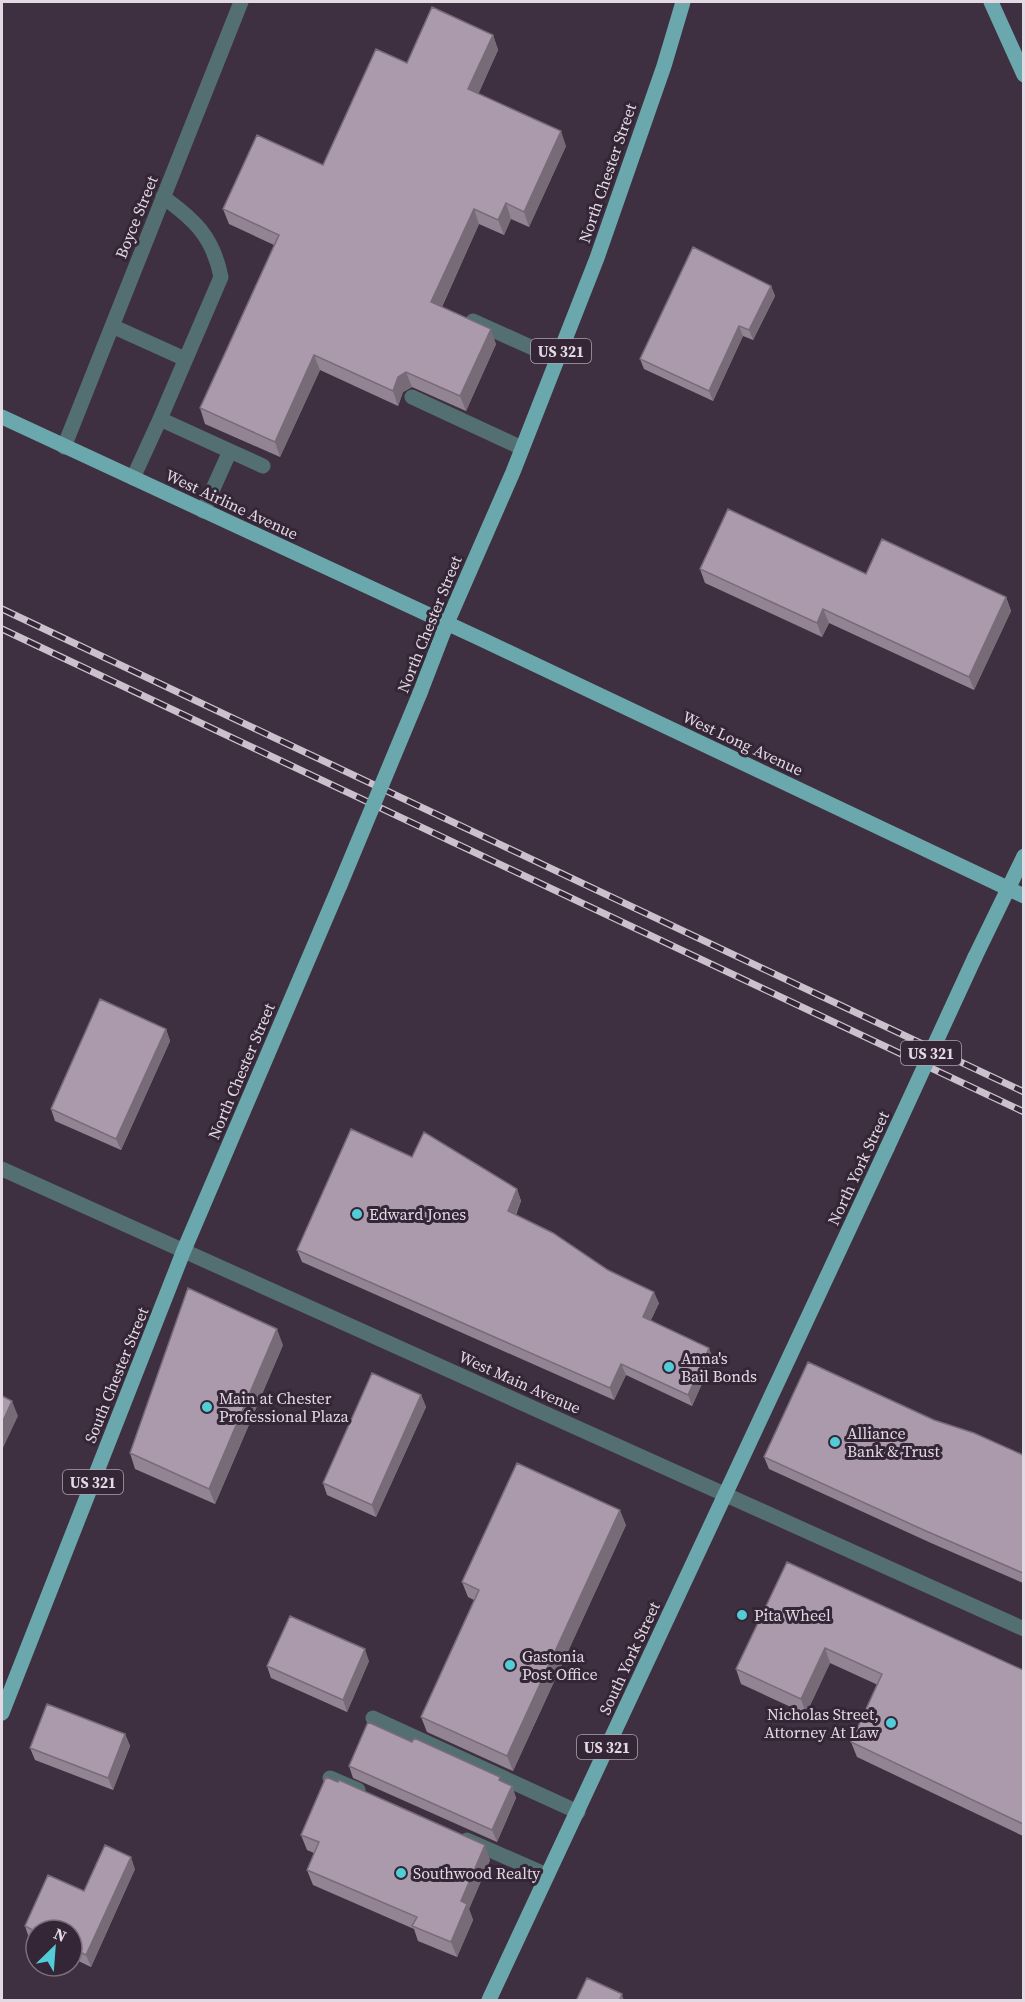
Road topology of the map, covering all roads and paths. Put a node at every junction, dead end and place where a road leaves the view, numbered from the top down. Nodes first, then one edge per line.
1 (241, 2) edge
2 (683, 2) edge
3 (991, 2) edge
4 (1023, 75) edge
5 (163, 197) junction
6 (464, 317) edge
7 (112, 326) junction
8 (185, 359) junction
9 (557, 359) junction
10 (412, 397) edge
11 (2, 417) edge
12 (160, 419) junction
13 (64, 447) junction
14 (522, 448) junction
15 (230, 451) junction
16 (263, 466) dead end
17 (133, 478) junction
18 (203, 511) junction
19 (447, 623) junction
20 (1023, 856) edge
21 (1008, 888) junction
22 (1023, 896) edge
23 (2, 1169) edge
24 (184, 1250) junction
25 (725, 1494) junction
26 (1023, 1629) edge
27 (2, 1713) edge
28 (373, 1719) dead end
29 (330, 1778) edge
30 (372, 1797) edge
31 (578, 1812) junction
32 (455, 1834) edge
33 (547, 1875) junction
34 (489, 2001) edge

1 - 5 street, Boyce Street
2 - 9 main road, North Chester Street / US 321
3 - 4 main road
5 - 7 street, Boyce Street
5 - 8 street
6 - 9 street
7 - 8 street
7 - 13 street, Boyce Street
8 - 12 street
9 - 14 main road, North Chester Street / US 321
10 - 14 street
11 - 13 main road, West Airline Avenue
12 - 15 street
12 - 17 street
13 - 17 main road, West Airline Avenue
14 - 19 main road, North Chester Street / US 321
15 - 16 street
15 - 18 street
17 - 18 main road, West Airline Avenue
18 - 19 main road, West Airline Avenue
19 - 21 main road, West Long Avenue
19 - 24 main road, North Chester Street / US 321, bridge
20 - 21 main road, North York Street / US 321
21 - 22 main road, West Long Avenue
21 - 25 main road, North York Street / US 321, bridge
23 - 24 street, West Main Avenue
24 - 25 street, West Main Avenue
24 - 27 main road, South Chester Street / US 321
25 - 26 street, West Main Avenue
25 - 31 main road, South York Street / US 321
28 - 31 street
29 - 30 street
31 - 33 main road, South York Street / US 321
32 - 33 street
33 - 34 main road, South York Street / US 321

